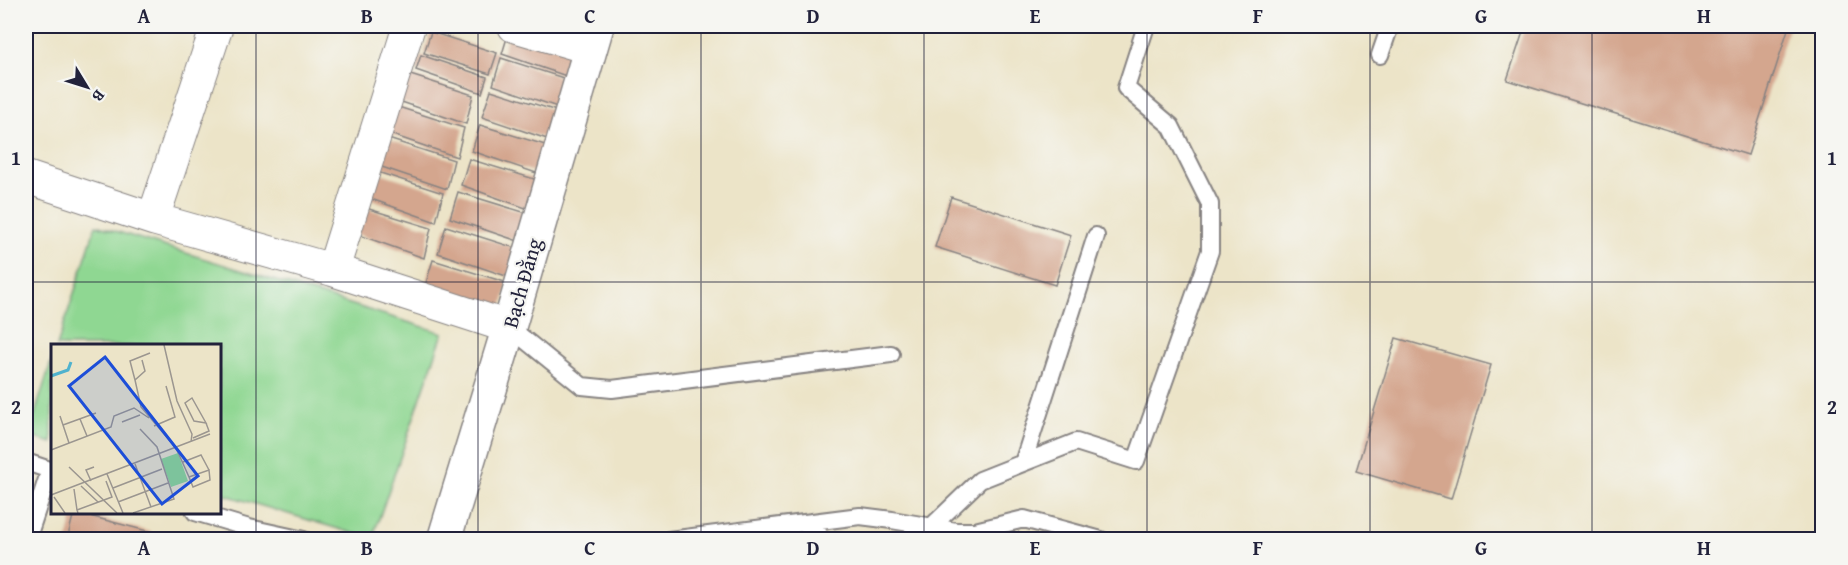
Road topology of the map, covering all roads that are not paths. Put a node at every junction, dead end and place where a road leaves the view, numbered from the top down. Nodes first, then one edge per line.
1 (217, 26) edge
2 (409, 26) edge
3 (514, 26) edge
4 (1146, 26) edge
5 (1390, 26) edge
6 (593, 37) edge
7 (1380, 55) dead end
8 (28, 184) edge
9 (153, 219) junction
10 (1095, 236) dead end
11 (333, 270) junction
12 (509, 327) junction
13 (891, 354) dead end
14 (26, 462) edge
15 (1023, 463) junction
16 (51, 470) edge
17 (198, 514) edge
18 (814, 522) junction
19 (931, 527) junction
20 (248, 534) edge
21 (27, 540) edge
22 (304, 540) edge
23 (444, 540) edge
24 (669, 540) edge
25 (821, 540) edge
26 (1101, 540) edge

1 - 9 street
2 - 11 street
3 - 6 street
4 - 15 lane
5 - 7 lane
6 - 12 street, Bạch Đằng
8 - 9 street
9 - 11 street
10 - 15 lane
11 - 12 street
12 - 13 lane
12 - 23 street, Bạch Đằng
14 - 16 lane
15 - 19 lane
16 - 21 lane
17 - 20 lane
18 - 19 lane
18 - 24 lane
18 - 25 lane
19 - 26 lane
20 - 22 lane

